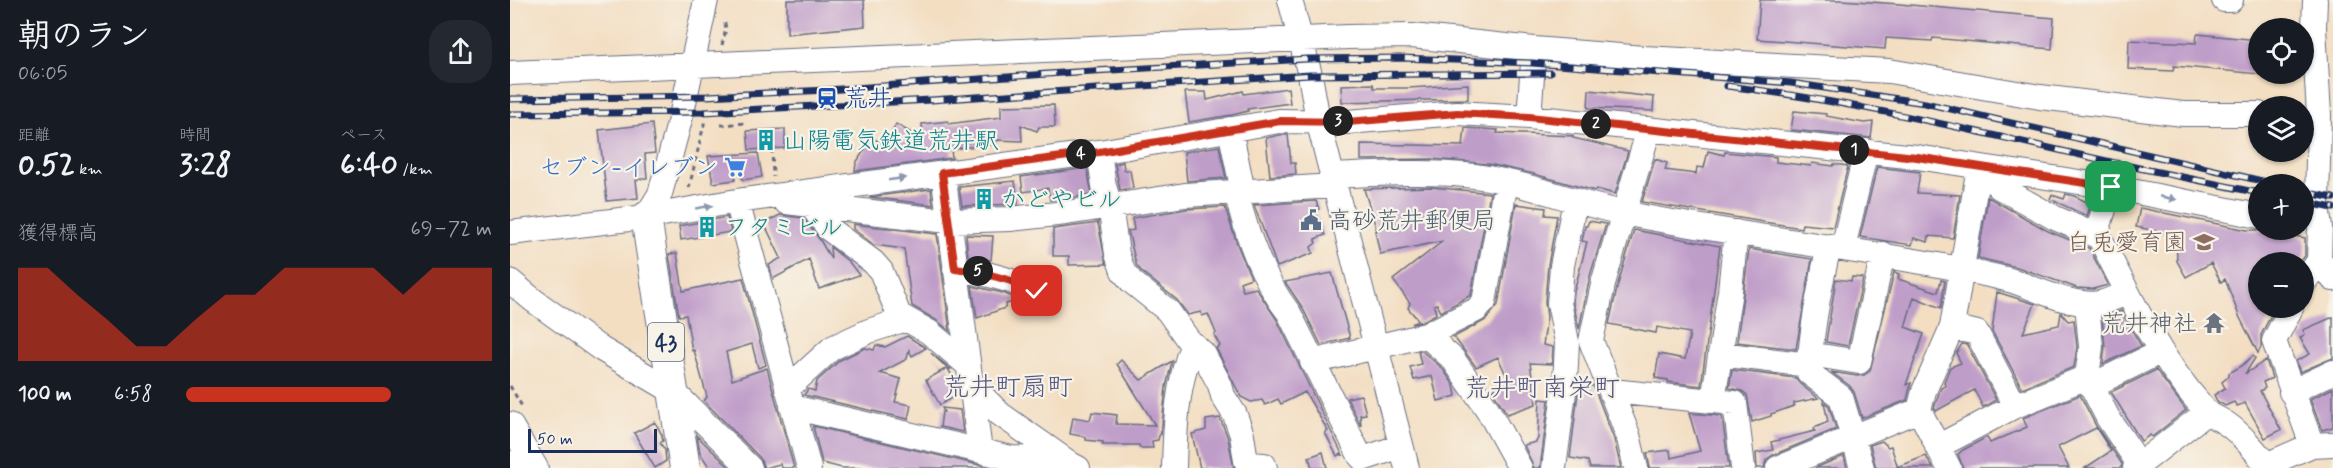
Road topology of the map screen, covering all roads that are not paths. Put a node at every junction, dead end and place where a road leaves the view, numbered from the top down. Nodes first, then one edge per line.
1 (706, 0) edge
2 (1290, 0) edge
3 (2224, 0) edge
4 (2231, 0) edge
5 (2315, 0) edge
6 (2323, 28) edge
7 (1300, 39) junction
8 (1534, 50) junction
9 (692, 66) junction
10 (510, 73) edge
11 (2314, 99) edge
12 (2248, 114) edge
13 (1529, 117) junction
14 (1318, 120) junction
15 (1230, 129) junction
16 (1649, 129) junction
17 (2314, 151) edge
18 (1099, 152) junction
19 (1866, 152) junction
20 (1986, 168) junction
21 (942, 173) junction
22 (1334, 181) junction
23 (1506, 182) junction
24 (2111, 187) junction
25 (768, 190) junction
26 (1240, 192) junction
27 (737, 201) junction
28 (1575, 201) junction
29 (1110, 205) junction
30 (812, 207) junction
31 (1623, 213) junction
32 (2248, 214) edge
33 (646, 217) junction
34 (948, 221) junction
35 (2319, 228) edge
36 (1736, 232) junction
37 (510, 233) edge
38 (2099, 237) junction
39 (1836, 247) junction
40 (1882, 254) junction
41 (955, 269) junction
42 (1960, 269) junction
43 (2326, 270) edge
44 (510, 281) edge
45 (1037, 291) dead end
46 (2126, 293) junction
47 (2087, 304) junction
48 (2286, 318) edge
49 (906, 319) junction
50 (1952, 327) junction
51 (1426, 335) junction
52 (1592, 343) junction
53 (1193, 344) junction
54 (1567, 344) junction
55 (1376, 347) junction
56 (2160, 352) junction
57 (1720, 354) junction
58 (1809, 360) junction
59 (1312, 362) junction
60 (2333, 372) edge
61 (969, 375) junction
62 (2089, 382) junction
63 (1611, 391) junction
64 (674, 392) junction
65 (2291, 392) junction
66 (790, 398) junction
67 (1713, 401) junction
68 (2015, 406) junction
69 (1918, 410) junction
70 (2206, 412) junction
71 (510, 424) edge
72 (1854, 436) junction
73 (2323, 445) edge
74 (1937, 447) junction
75 (980, 451) junction
76 (1404, 457) edge
77 (510, 463) edge
78 (1804, 463) edge
79 (1068, 465) edge
80 (2137, 466) edge
81 (2267, 467) edge
82 (513, 468) edge
83 (536, 468) edge
84 (685, 468) edge
85 (750, 468) edge
86 (809, 468) edge
87 (1174, 468) edge
88 (1265, 468) edge
89 (1520, 468) edge
90 (1554, 468) edge
91 (1636, 468) edge
92 (1743, 468) edge
93 (1778, 468) edge
94 (1862, 468) edge
95 (1949, 468) edge

1 - 9 street
2 - 7 street
3 - 4 street
5 - 6 street
6 - 11 street
7 - 8 street
7 - 9 street
7 - 14 street
8 - 12 street
8 - 13 street
9 - 10 street
9 - 33 street
13 - 14 street
13 - 16 street
14 - 15 street
14 - 22 street
15 - 18 street
15 - 26 street
16 - 19 street
16 - 31 street
17 - 35 street
18 - 21 street
18 - 29 street
19 - 20 street
19 - 39 street
20 - 24 street
20 - 38 street
20 - 42 street
25 -> 21 street
21 - 34 street
22 - 23 street
22 - 26 street
22 - 55 street
23 - 28 street
23 - 51 street
24 -> 32 street
24 - 38 street
25 - 27 street
25 - 30 street
26 - 29 street
26 - 59 street
33 -> 27 street
27 - 66 street
28 - 31 street
28 - 54 street
29 - 34 street
29 - 53 street
30 - 34 street
30 - 49 street
31 - 36 street
31 - 52 street
33 - 37 street
33 - 64 main road, 43
34 - 41 street
35 - 43 street
36 - 39 street
36 - 57 street
38 - 46 street
39 - 40 street
39 - 58 street
40 - 42 street
40 - 58 street
41 - 45 street
41 - 61 street
42 - 47 street
42 - 50 street
44 - 64 street
46 - 47 street
46 - 56 street
47 - 62 street
48 - 65 street
49 - 61 street
49 - 66 street
50 - 68 street
50 - 69 street
51 - 55 street
51 - 89 street
52 - 54 street
52 - 63 street
53 - 87 street
53 - 88 street
54 - 90 street
55 - 59 street
55 - 76 street
56 - 62 street
56 - 70 street
57 - 58 street
57 - 67 street
58 - 72 street
59 - 76 street
60 - 65 street
61 - 75 street
61 - 79 street
62 - 68 street
62 - 80 street
63 - 67 street
63 - 91 street
64 - 84 main road, 43
64 - 85 street
65 - 73 street
66 - 75 street
66 - 86 street
67 - 92 street
68 - 74 street
69 - 72 street
69 - 74 street
70 - 80 street
70 - 81 street
71 - 83 street
72 - 78 street
72 - 94 street
73 - 81 street
74 - 95 street
75 - 79 street
77 - 82 street
78 - 93 street

